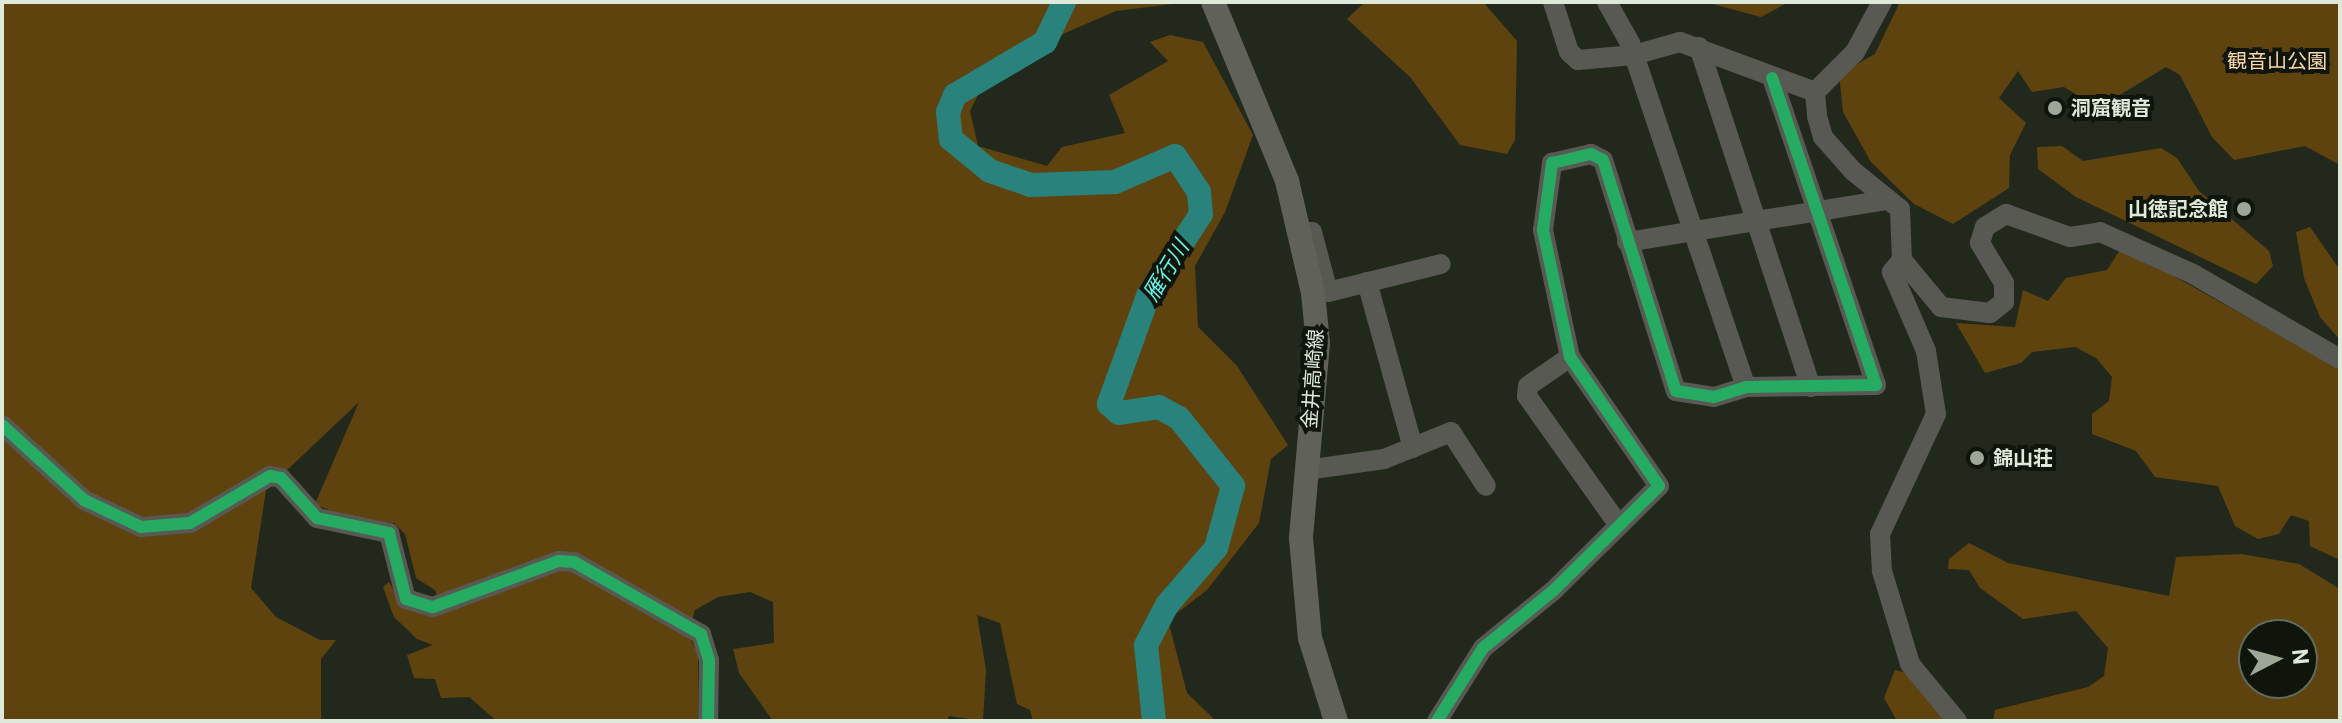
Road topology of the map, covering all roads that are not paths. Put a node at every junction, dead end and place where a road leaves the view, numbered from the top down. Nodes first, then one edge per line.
1 (1213, 2) edge
2 (1553, 2) edge
3 (1607, 2) edge
4 (1882, 2) edge
5 (1699, 47) junction
6 (1634, 55) junction
7 (1772, 78) junction
8 (1815, 92) junction
9 (1886, 200) junction
10 (1821, 211) junction
11 (1758, 221) junction
12 (1693, 231) junction
13 (1300, 234) junction
14 (1627, 242) junction
15 (1902, 260) junction
16 (1441, 264) dead end
17 (1367, 282) junction
18 (1570, 357) junction
19 (2340, 359) edge
20 (1746, 387) junction
21 (1811, 387) junction
22 (2, 425) edge
23 (1413, 448) junction
24 (1306, 470) junction
25 (1486, 486) dead end
26 (1618, 524) junction
27 (708, 721) edge
28 (1336, 721) edge
29 (1437, 721) edge
30 (1957, 721) edge

1 - 13 main road, 金井高崎線
2 - 6 street
3 - 6 street
4 - 8 street
5 - 6 street
5 - 7 street
5 - 11 street
6 - 12 street
7 - 8 street
7 - 10 street
8 - 9 street
9 - 10 street
9 - 15 street
10 - 11 street
10 - 21 street
11 - 12 street
11 - 21 street
12 - 14 street
12 - 20 street
13 - 17 street
13 - 24 main road, 金井高崎線
14 - 18 street
14 - 20 street
15 - 19 street
15 - 30 street
16 - 17 street
17 - 23 street
18 - 26 street
18 - 26 street
20 - 21 street
22 - 27 street
23 - 24 street
23 - 25 street
24 - 28 main road, 金井高崎線
26 - 29 street

